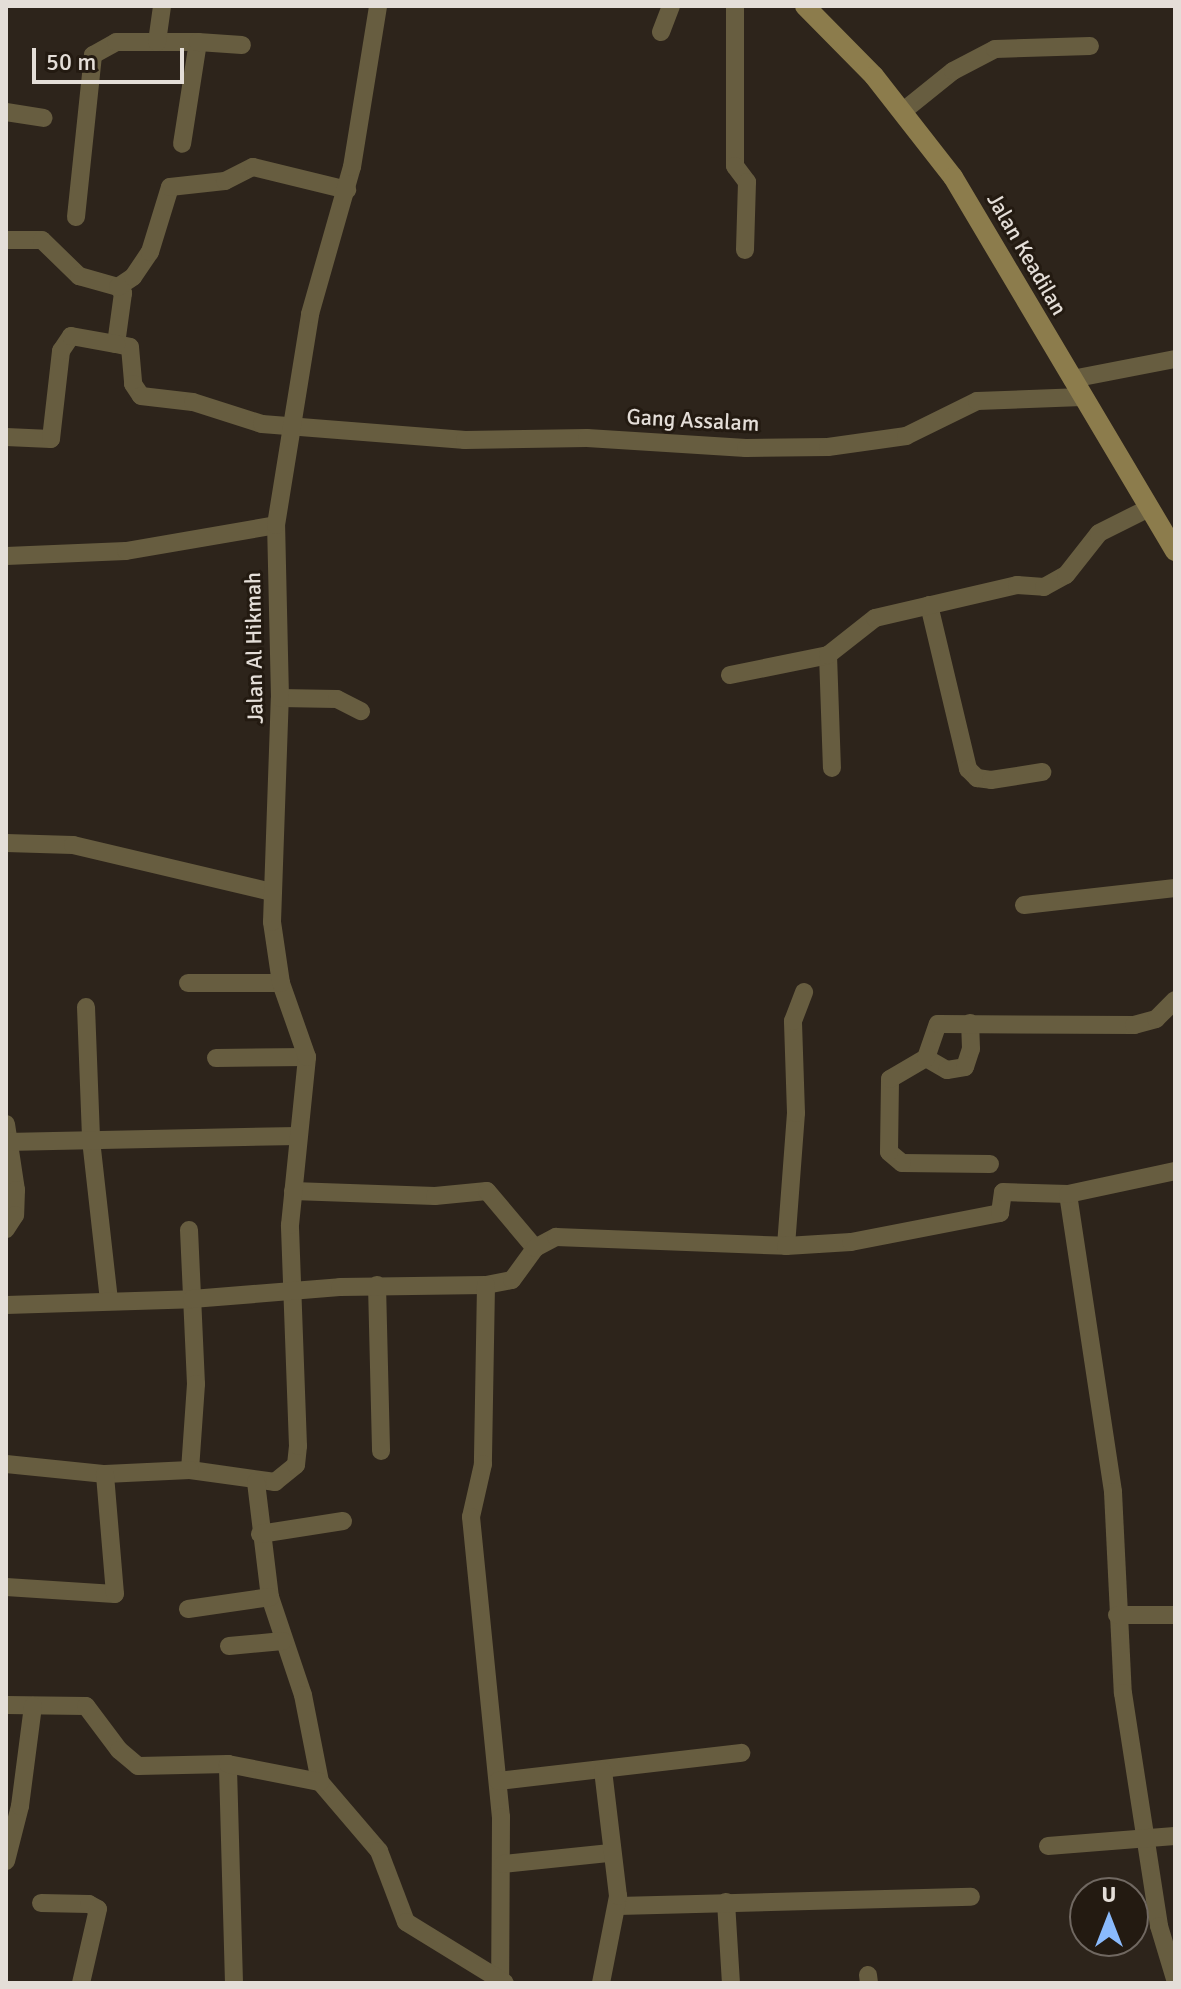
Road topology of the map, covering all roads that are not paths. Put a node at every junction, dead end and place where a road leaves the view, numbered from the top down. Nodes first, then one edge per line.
1 (162, 6) edge
2 (378, 6) edge
3 (671, 6) edge
4 (735, 6) edge
5 (805, 6) edge
6 (661, 32) dead end
7 (157, 42) junction
8 (198, 42) junction
9 (242, 45) dead end
10 (1090, 46) dead end
11 (6, 112) edge
12 (902, 112) junction
13 (44, 118) dead end
14 (182, 144) dead end
15 (347, 190) junction
16 (76, 217) dead end
17 (6, 240) edge
18 (745, 250) dead end
19 (118, 287) junction
20 (116, 344) junction
21 (1175, 359) edge
22 (1077, 388) junction
23 (292, 427) junction
24 (6, 437) edge
25 (1149, 508) junction
26 (276, 525) junction
27 (1175, 551) edge
28 (6, 556) edge
29 (929, 605) junction
30 (828, 655) junction
31 (730, 675) dead end
32 (280, 698) junction
33 (361, 711) dead end
34 (832, 768) dead end
35 (1042, 772) dead end
36 (6, 843) edge
37 (1175, 888) edge
38 (272, 892) junction
39 (1024, 905) dead end
40 (188, 983) dead end
41 (281, 983) junction
42 (804, 992) dead end
43 (1175, 1000) edge
44 (86, 1007) dead end
45 (970, 1023) junction
46 (307, 1057) junction
47 (216, 1058) dead end
48 (926, 1058) junction
49 (7, 1136) edge
50 (298, 1136) junction
51 (91, 1140) junction
52 (990, 1164) dead end
53 (1175, 1171) edge
54 (293, 1191) junction
55 (1068, 1194) junction
56 (6, 1229) edge
57 (189, 1230) dead end
58 (786, 1246) junction
59 (535, 1248) junction
60 (377, 1285) junction
61 (486, 1285) junction
62 (289, 1294) junction
63 (192, 1299) junction
64 (109, 1301) junction
65 (6, 1305) edge
66 (381, 1451) dead end
67 (6, 1464) edge
68 (190, 1470) junction
69 (105, 1474) junction
70 (256, 1482) junction
71 (343, 1521) dead end
72 (260, 1534) junction
73 (6, 1587) edge
74 (270, 1597) junction
75 (188, 1609) dead end
76 (1117, 1615) junction
77 (1175, 1615) edge
78 (283, 1641) junction
79 (229, 1646) dead end
80 (6, 1705) edge
81 (33, 1706) junction
82 (741, 1753) dead end
83 (228, 1764) junction
84 (603, 1771) junction
85 (498, 1781) junction
86 (320, 1782) junction
87 (1175, 1836) edge
88 (1144, 1837) junction
89 (1048, 1846) dead end
90 (610, 1853) junction
91 (6, 1861) edge
92 (503, 1864) junction
93 (971, 1897) dead end
94 (726, 1902) junction
95 (41, 1903) dead end
96 (618, 1906) junction
97 (1175, 1979) edge
98 (81, 1983) edge
99 (234, 1983) edge
100 (502, 1983) edge
101 (601, 1983) edge
102 (731, 1983) edge

1 - 7 street
2 - 15 street, Jalan Al Hikmah
3 - 6 street
4 - 18 street
5 - 12 main road, Jalan Keadilan
7 - 8 street
7 - 16 street
8 - 9 street
8 - 14 street
10 - 12 street
11 - 13 street
12 - 22 main road, Jalan Keadilan
15 - 19 street
15 - 23 street, Jalan Al Hikmah
17 - 19 street
19 - 20 street
20 - 23 street, Gang Assalam
20 - 24 street
21 - 22 street, Gang Assalam
22 - 23 street, Gang Assalam
22 - 25 main road, Jalan Keadilan
23 - 26 street, Jalan Al Hikmah
25 - 27 main road, Jalan Keadilan
25 - 29 street
26 - 28 street
26 - 32 street, Jalan Al Hikmah
29 - 30 street
29 - 35 street
30 - 31 street
30 - 34 street
32 - 33 street
32 - 38 street, Jalan Al Hikmah
36 - 38 street
37 - 39 street
38 - 41 street, Jalan Al Hikmah
40 - 41 street
41 - 46 street, Jalan Al Hikmah
42 - 58 street
43 - 45 street
44 - 51 street
45 - 48 street
45 - 48 street
46 - 47 street
46 - 50 street, Jalan Al Hikmah
48 - 52 street
49 - 51 street
49 - 56 street
50 - 51 street
50 - 54 street, Jalan Al Hikmah
51 - 64 street
53 - 55 street
54 - 59 street
54 - 62 street, Jalan Al Hikmah
55 - 58 street
55 - 76 street
57 - 63 street
58 - 59 street
59 - 61 street
60 - 61 street
60 - 62 street
60 - 66 street
61 - 85 street
62 - 63 street
62 - 70 street, Jalan Al Hikmah
63 - 64 street
63 - 68 street
64 - 65 street
67 - 69 street
68 - 69 street
68 - 70 street
69 - 73 street
70 - 72 street
71 - 72 street
72 - 74 street
74 - 75 street
74 - 78 street
76 - 77 street
76 - 88 street
78 - 79 street
78 - 86 street
80 - 81 street
81 - 83 street
81 - 91 street
82 - 84 street
83 - 86 street
83 - 99 street
84 - 85 street
84 - 90 street
85 - 92 street
86 - 100 street
87 - 88 street
88 - 89 street
88 - 97 street
90 - 92 street
90 - 96 street
92 - 100 street
93 - 94 street
94 - 96 street
94 - 102 street
95 - 98 street
96 - 101 street

